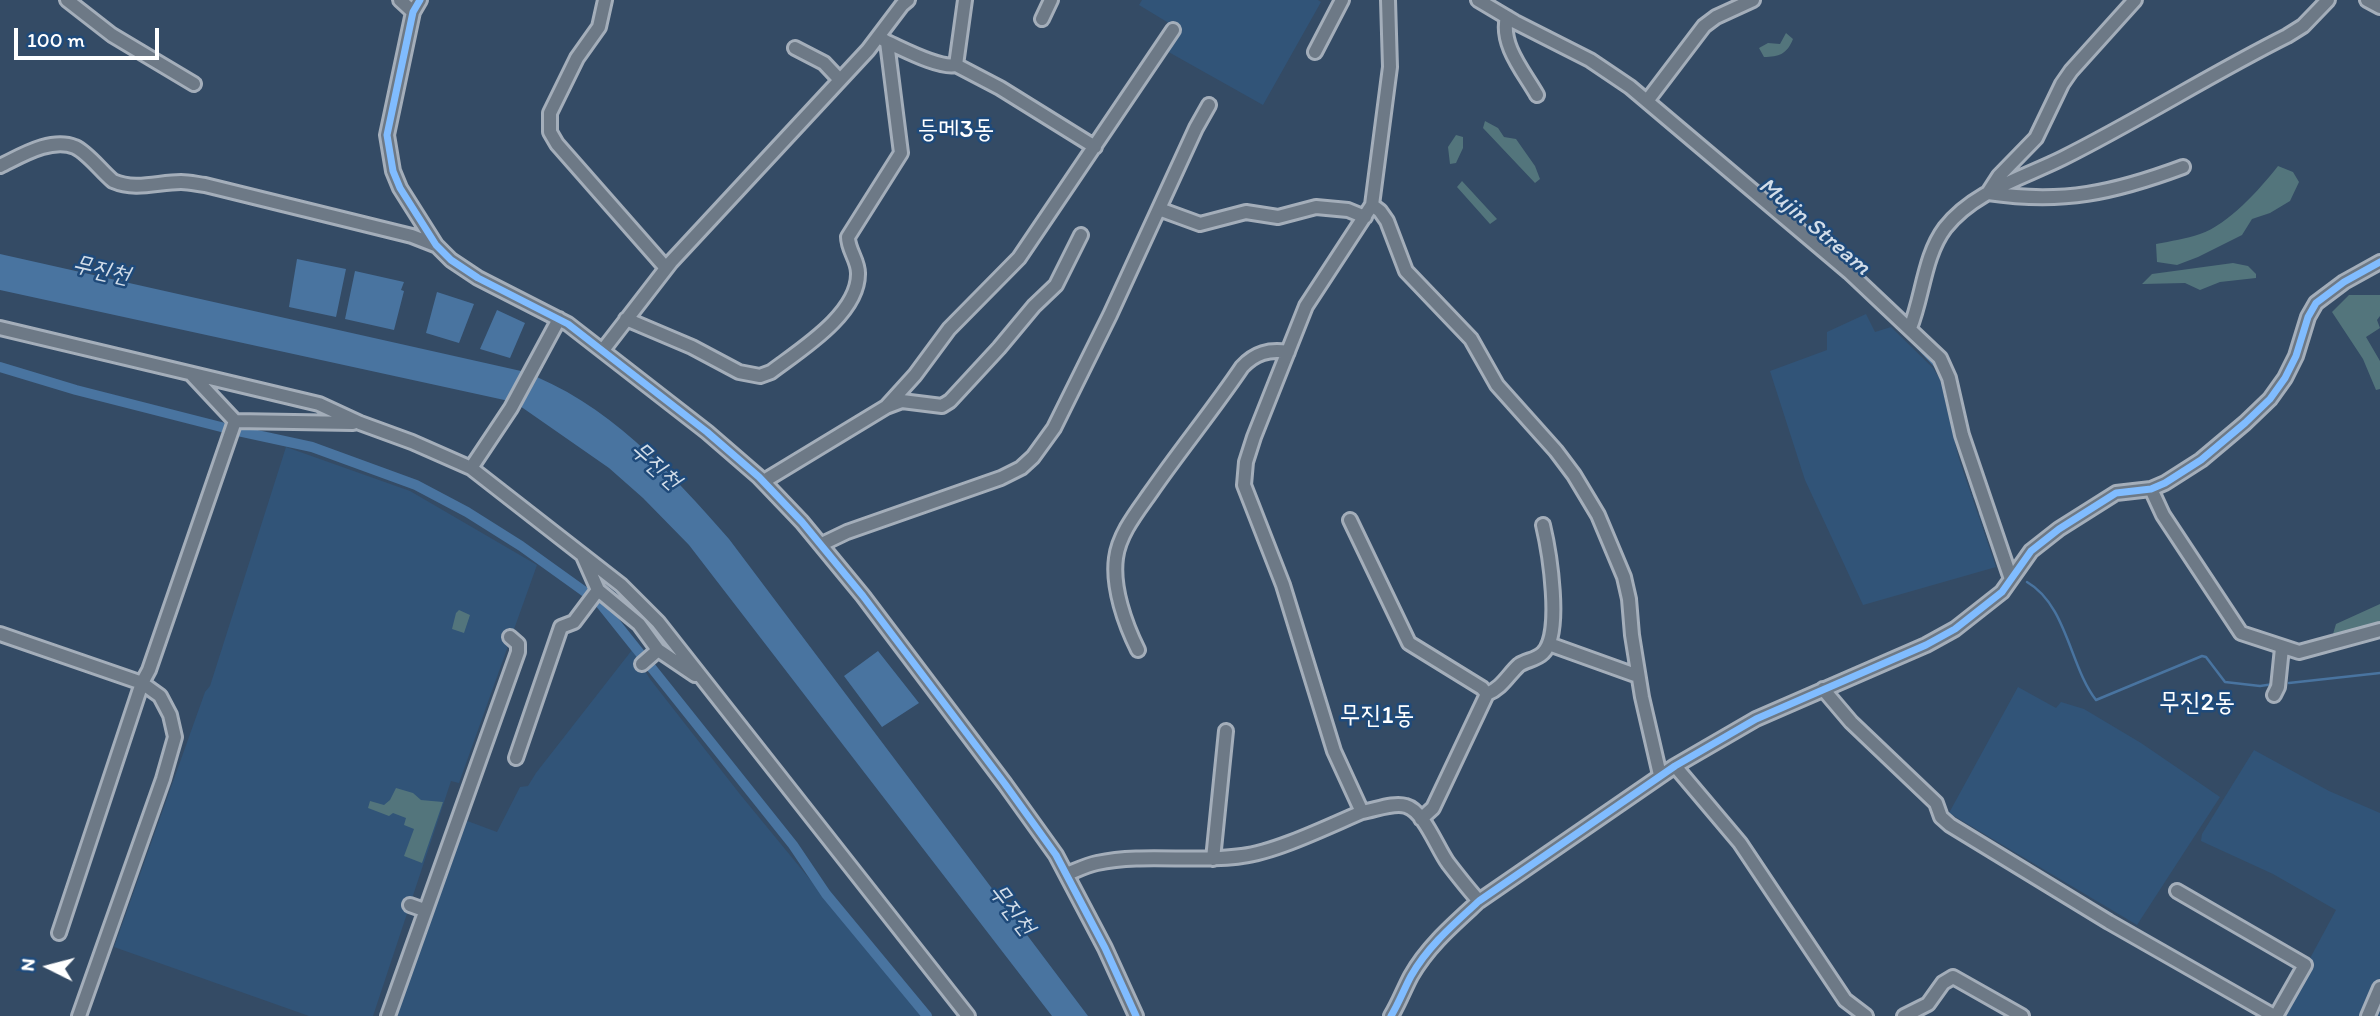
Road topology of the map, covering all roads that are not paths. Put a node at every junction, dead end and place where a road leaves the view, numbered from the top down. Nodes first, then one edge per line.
1 (67, 0) edge
2 (400, 0) edge
3 (420, 0) edge
4 (605, 0) edge
5 (965, 0) edge
6 (1051, 0) edge
7 (1342, 0) edge
8 (1388, 0) edge
9 (1478, 0) edge
10 (1753, 0) edge
11 (2135, 0) edge
12 (2328, 0) edge
13 (2367, 0) edge
14 (903, 2) edge
15 (2380, 6) edge
16 (413, 12) junction
17 (1507, 17) junction
18 (1042, 19) dead end
19 (1172, 30) dead end
20 (883, 40) junction
21 (795, 48) dead end
22 (1315, 52) dead end
23 (956, 65) junction
24 (841, 80) junction
25 (194, 84) dead end
26 (1537, 95) dead end
27 (1647, 101) junction
28 (1209, 105) dead end
29 (1095, 147) junction
30 (0, 166) edge
31 (2183, 167) dead end
32 (1988, 193) junction
33 (1372, 205) junction
34 (1159, 209) junction
35 (1365, 217) junction
36 (1081, 235) dead end
37 (436, 245) junction
38 (2380, 262) edge
39 (666, 268) junction
40 (559, 318) junction
41 (626, 319) junction
42 (0, 328) edge
43 (1910, 328) junction
44 (603, 350) junction
45 (1288, 352) junction
46 (190, 374) junction
47 (886, 407) junction
48 (235, 421) junction
49 (360, 423) junction
50 (471, 468) junction
51 (764, 481) junction
52 (2151, 489) junction
53 (1350, 520) dead end
54 (1544, 525) dead end
55 (822, 544) junction
56 (581, 553) junction
57 (2011, 579) junction
58 (594, 595) junction
59 (2380, 630) edge
60 (0, 634) edge
61 (510, 637) dead end
62 (1549, 644) junction
63 (2282, 648) junction
64 (1138, 650) dead end
65 (656, 652) junction
66 (642, 664) dead end
67 (1638, 676) junction
68 (142, 683) junction
69 (706, 684) junction
70 (1824, 689) junction
71 (1487, 694) junction
72 (2274, 695) dead end
73 (1226, 731) dead end
74 (516, 758) dead end
75 (1675, 766) junction
76 (1660, 775) junction
77 (1362, 812) junction
78 (1421, 819) junction
79 (1213, 859) junction
80 (1067, 874) junction
81 (2177, 891) dead end
82 (1479, 901) junction
83 (411, 905) dead end
84 (424, 910) junction
85 (59, 933) dead end
86 (2380, 988) edge
87 (79, 1016) edge
88 (388, 1016) edge
89 (968, 1016) edge
90 (1136, 1016) edge
91 (1391, 1016) edge
92 (1866, 1016) edge
93 (1904, 1016) edge
94 (2022, 1016) edge
95 (2275, 1016) edge
96 (2368, 1016) edge

1 - 25 street
2 - 16 street
3 - 16 street
4 - 39 street
5 - 23 street
6 - 18 street
7 - 22 street
8 - 33 street
9 - 17 street
10 - 27 street
11 - 32 street
12 - 32 street
13 - 15 street
14 - 20 street
16 - 37 street
17 - 26 street
17 - 27 street
19 - 29 street
20 - 23 street
20 - 24 street
20 - 41 street
21 - 24 street
23 - 29 street
24 - 39 street
27 - 43 street
28 - 34 street
29 - 47 street
30 - 37 street
31 - 32 street
32 - 43 street
33 - 35 street
33 - 67 street
34 - 35 street
34 - 55 street
35 - 45 street
36 - 47 street
37 - 40 street
38 - 52 street
39 - 41 street
40 - 44 street
40 - 50 street
41 - 44 street
42 - 46 street
43 - 57 street
44 - 51 street
45 - 64 street
45 - 77 street
46 - 48 street
46 - 49 street
47 - 51 street
48 - 49 street
48 - 68 street
49 - 50 street
50 - 56 street
51 - 55 street
52 - 57 street
52 - 63 street
53 - 71 street
54 - 62 street
55 - 80 street
56 - 58 street
56 - 69 street
57 - 70 street
58 - 65 street
58 - 74 street
59 - 63 street
60 - 68 street
61 - 84 street
62 - 67 street
62 - 71 street
63 - 72 street
65 - 66 street
65 - 69 street
67 - 76 street
68 - 85 street
68 - 87 street
69 - 89 street
70 - 75 street
70 - 95 street
71 - 78 street
73 - 79 street
75 - 76 street
75 - 92 street
76 - 82 street
77 - 78 street
77 - 79 street
78 - 82 street
79 - 80 street
80 - 90 street
81 - 95 street
82 - 91 street
83 - 84 street
84 - 88 street
86 - 96 street
93 - 94 street

